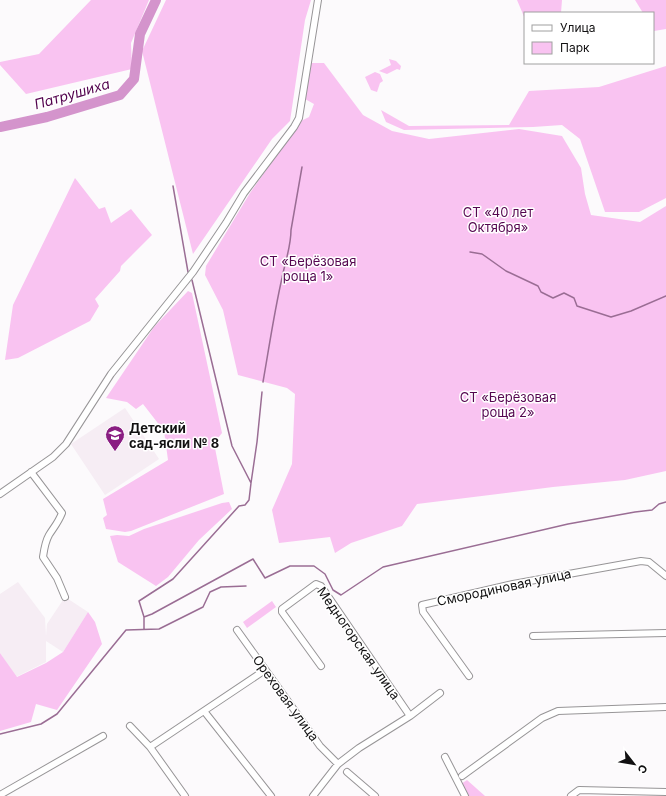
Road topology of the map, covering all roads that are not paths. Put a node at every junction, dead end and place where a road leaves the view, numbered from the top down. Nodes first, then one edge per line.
1 (318, 0) edge
2 (31, 472) junction
3 (0, 494) edge
4 (666, 576) edge
5 (65, 597) dead end
6 (237, 630) dead end
7 (666, 633) edge
8 (533, 636) dead end
9 (321, 666) dead end
10 (265, 670) junction
11 (469, 676) dead end
12 (440, 693) dead end
13 (666, 708) edge
14 (204, 711) junction
15 (410, 716) junction
16 (130, 726) dead end
17 (103, 736) dead end
18 (150, 747) junction
19 (445, 757) dead end
20 (338, 764) junction
21 (347, 772) dead end
22 (462, 776) dead end
23 (666, 792) edge
24 (0, 795) edge
25 (185, 796) edge
26 (271, 796) edge
27 (313, 796) edge
28 (375, 796) edge
29 (464, 796) edge
30 (571, 796) edge

1 - 2 street
2 - 3 street
2 - 5 street
4 - 11 street, Смородиновая улица
6 - 10 street, Ореховая улица
7 - 8 street
9 - 15 street, Медногорская улица
10 - 14 street
10 - 20 street, Ореховая улица
12 - 15 street
13 - 22 street
14 - 18 street
14 - 26 street
15 - 20 street
16 - 18 street
17 - 24 street
18 - 25 street
19 - 29 street
20 - 27 street
21 - 28 street
23 - 30 street

